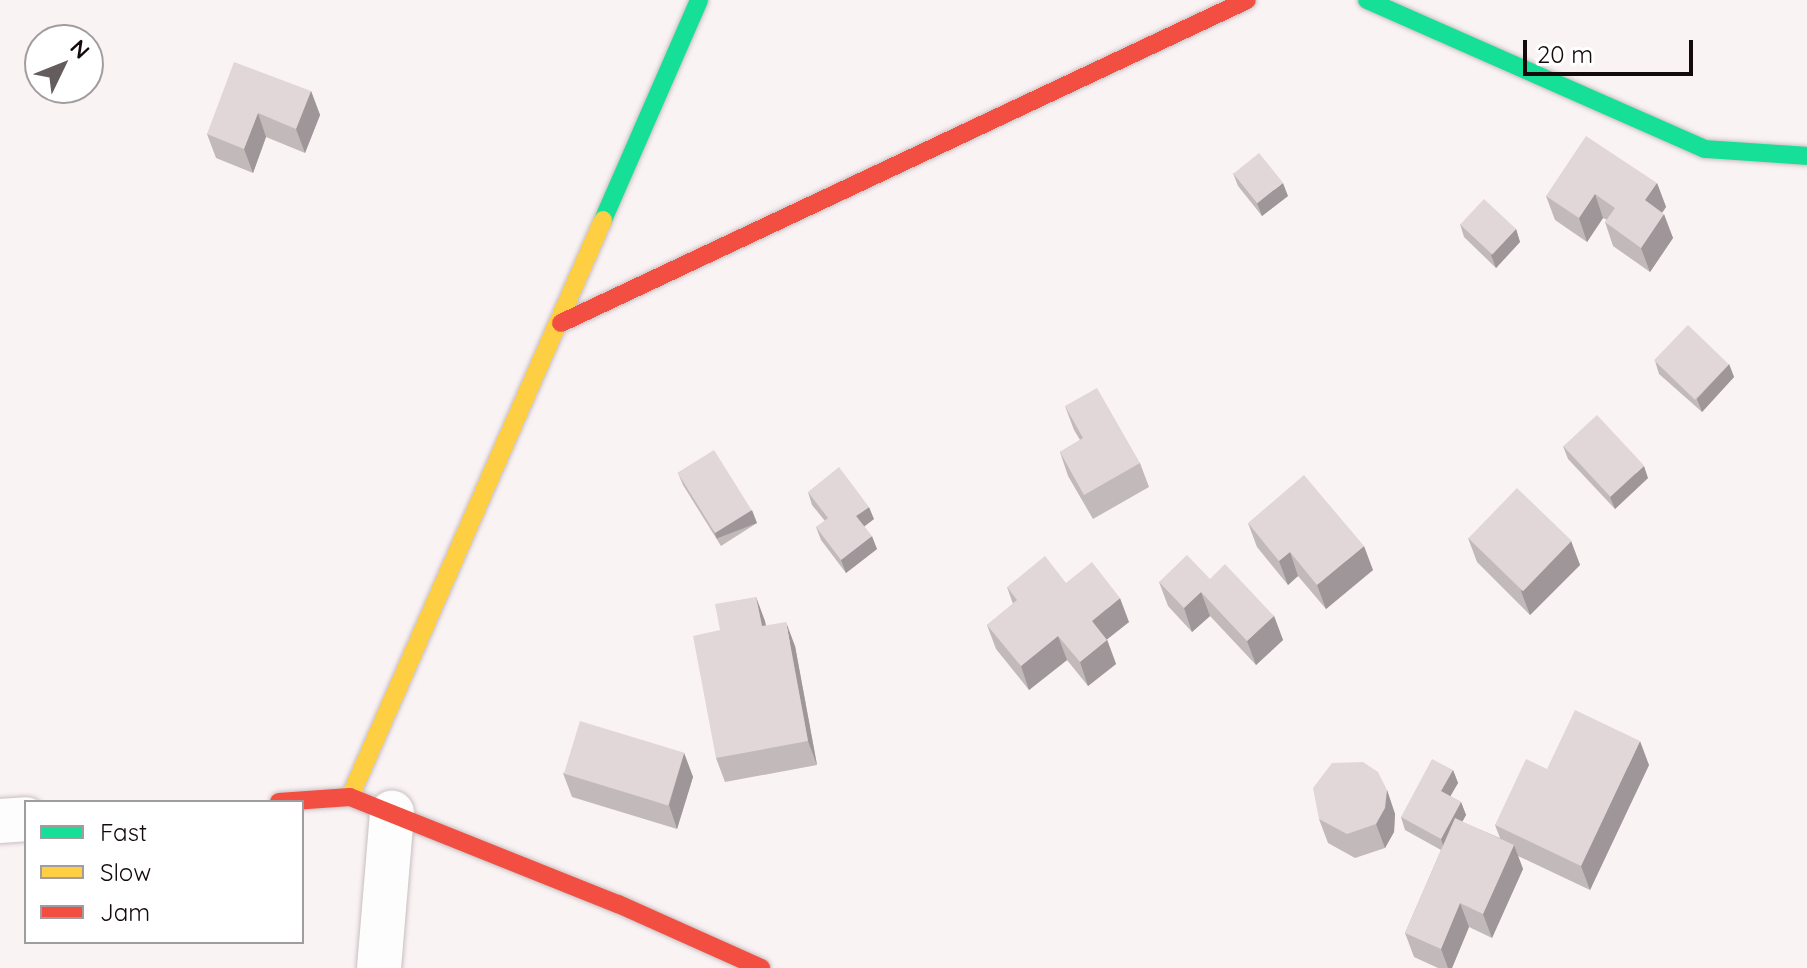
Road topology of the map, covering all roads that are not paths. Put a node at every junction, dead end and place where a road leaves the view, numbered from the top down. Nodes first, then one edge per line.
1 (699, 0) edge
2 (1247, 0) edge
3 (1367, 0) edge
4 (1807, 156) edge
5 (561, 323) junction
6 (350, 797) junction
7 (304, 800) edge
8 (392, 813) junction
9 (24, 819) edge
10 (0, 821) edge
11 (379, 968) edge
12 (761, 968) edge

1 - 5 street
2 - 5 street
3 - 4 street
5 - 6 street
6 - 7 street
6 - 8 street
8 - 11 street
8 - 12 street
9 - 10 street

